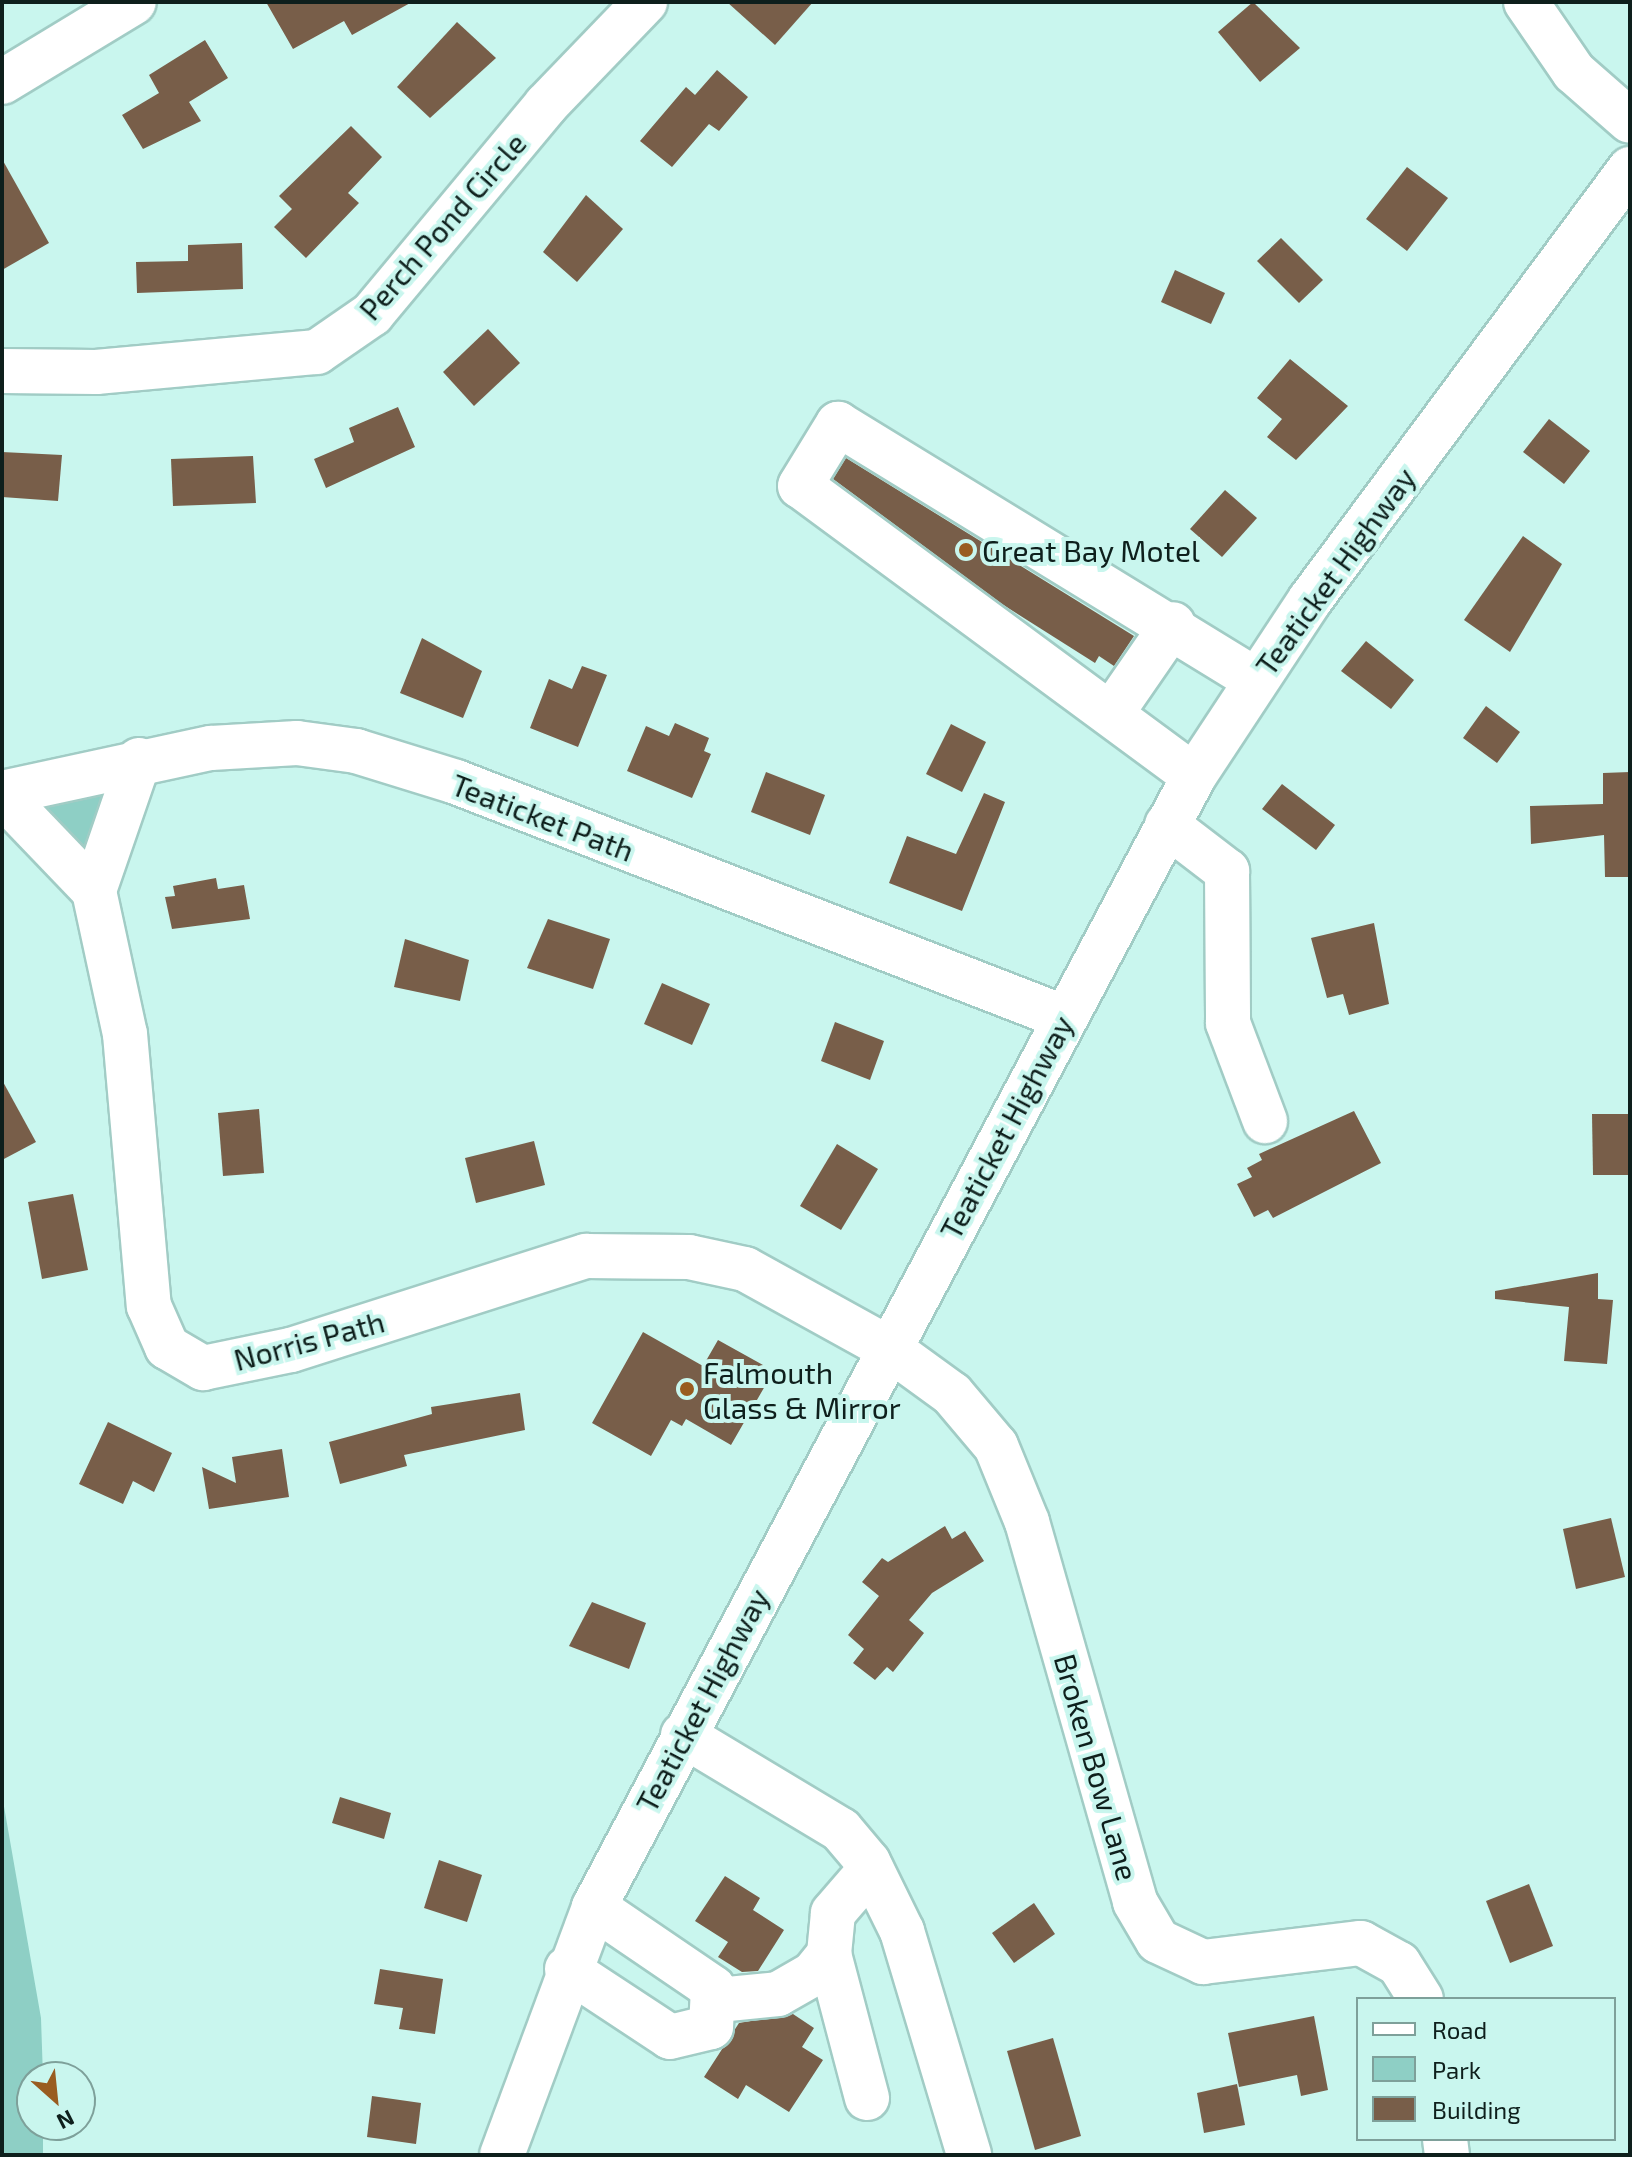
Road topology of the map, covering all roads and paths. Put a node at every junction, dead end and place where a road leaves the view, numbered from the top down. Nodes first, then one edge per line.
1 (134, 2) edge
2 (645, 2) edge
3 (1526, 2) edge
4 (2, 82) edge
5 (1630, 121) edge
6 (1630, 169) edge
7 (2, 371) edge
8 (1173, 624) junction
9 (1256, 680) junction
10 (1111, 714) junction
11 (139, 760) junction
12 (1194, 776) junction
13 (2, 794) edge
14 (1167, 825) junction
15 (94, 891) junction
16 (1063, 1017) junction
17 (1265, 1121) dead end
18 (890, 1349) junction
19 (683, 1735) junction
20 (871, 1869) junction
21 (594, 1907) junction
22 (829, 1954) junction
23 (567, 1969) junction
24 (1420, 1997) edge
25 (718, 2000) junction
26 (867, 2098) dead end
27 (502, 2155) edge
28 (969, 2155) edge

1 - 4 street
2 - 7 street, Perch Pond Circle
3 - 5 street
6 - 9 street, Teaticket Highway
8 - 9 street
8 - 10 street
8 - 10 street
9 - 12 street, Teaticket Highway
10 - 12 street
11 - 13 street, Teaticket Path
11 - 15 street
11 - 16 street, Teaticket Path
12 - 14 street, Teaticket Highway
13 - 15 street
14 - 16 street, Teaticket Highway
14 - 17 street
15 - 18 street, Norris Path
16 - 18 street, Teaticket Highway
18 - 19 street, Teaticket Highway
18 - 24 street, Broken Bow Lane
19 - 20 street
19 - 21 street, Teaticket Highway
20 - 22 street
20 - 28 street
21 - 23 street, Teaticket Highway
21 - 25 street
22 - 25 street
22 - 26 street
23 - 25 street
23 - 27 street, Teaticket Highway

